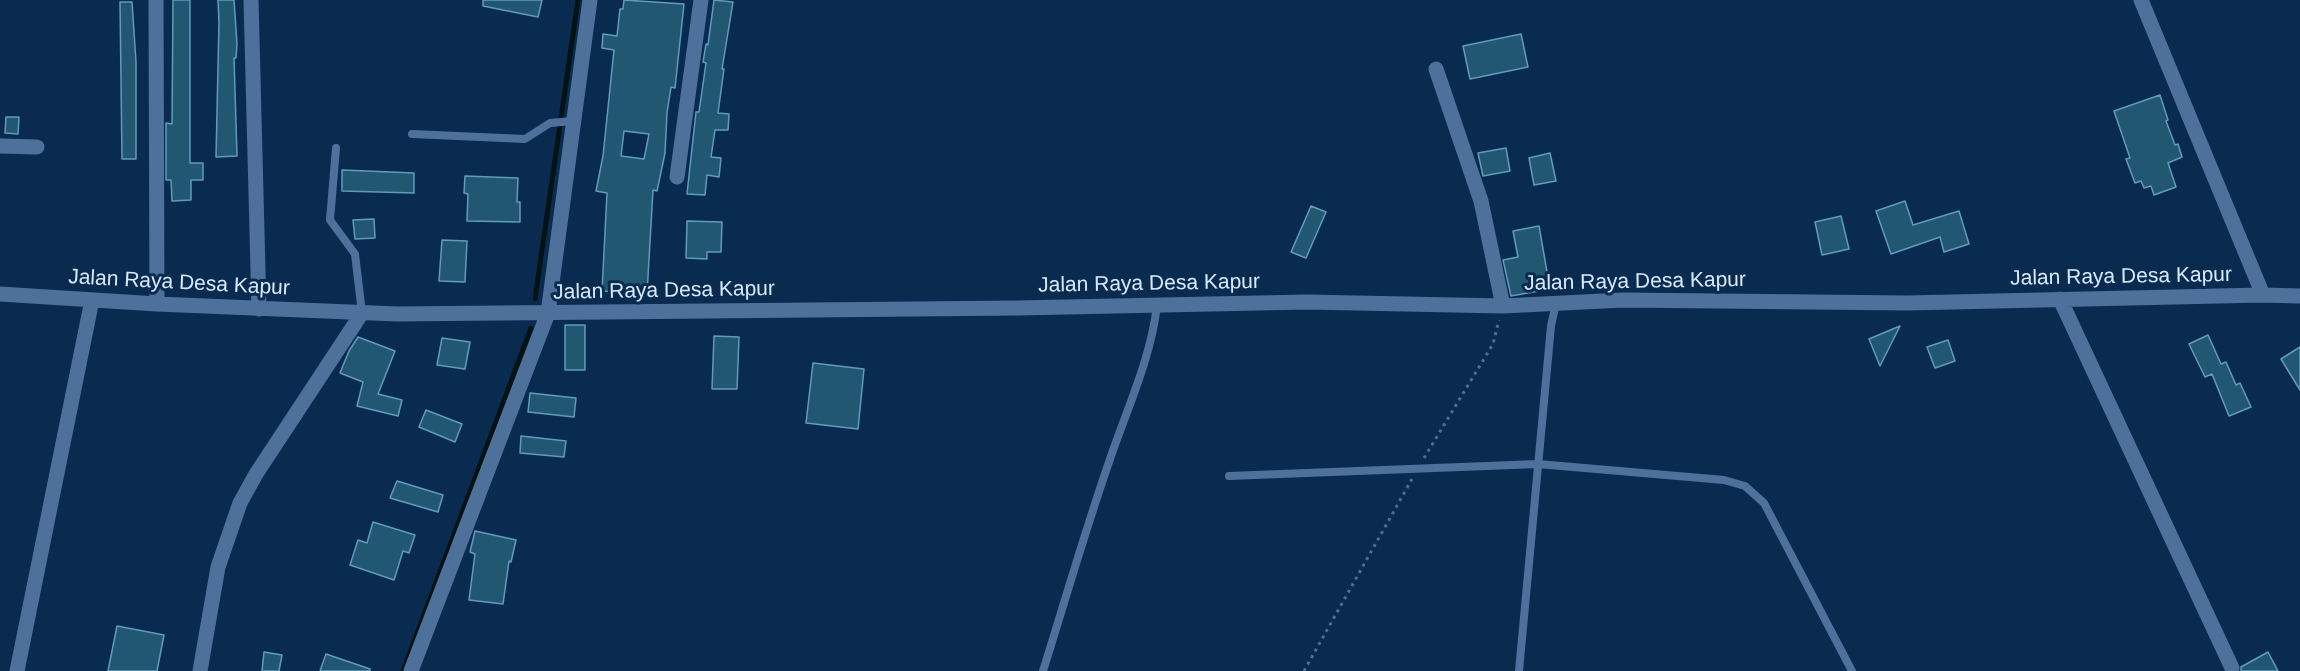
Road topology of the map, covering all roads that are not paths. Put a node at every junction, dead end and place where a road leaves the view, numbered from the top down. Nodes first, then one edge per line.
1 (156, 0) edge
2 (251, 0) edge
3 (590, 0) edge
4 (701, 0) edge
5 (2141, 0) edge
6 (1436, 69) dead end
7 (572, 121) junction
8 (412, 134) dead end
9 (0, 146) edge
10 (37, 147) dead end
11 (336, 148) dead end
12 (677, 177) dead end
13 (0, 294) edge
14 (2263, 295) junction
15 (2300, 296) edge
16 (2060, 299) junction
17 (92, 300) junction
18 (1556, 303) junction
19 (157, 304) junction
20 (1157, 305) junction
21 (1503, 306) junction
22 (259, 309) junction
23 (362, 313) junction
24 (548, 313) junction
25 (1538, 464) junction
26 (1229, 476) dead end
27 (2232, 668) dead end
28 (17, 671) edge
29 (200, 671) edge
30 (411, 671) edge
31 (1043, 671) edge
32 (1519, 671) edge
33 (1852, 671) edge

1 - 19 street
2 - 22 street
3 - 7 street
4 - 12 street
5 - 14 street
6 - 21 street
7 - 8 lane
7 - 24 street
9 - 10 street
11 - 23 lane
13 - 17 street, Jalan Raya Desa Kapur
14 - 15 street, Jalan Raya Desa Kapur
14 - 16 street, Jalan Raya Desa Kapur
16 - 18 street, Jalan Raya Desa Kapur
16 - 27 street
17 - 19 street, Jalan Raya Desa Kapur
17 - 28 street
18 - 21 street, Jalan Raya Desa Kapur
18 - 25 lane
19 - 22 street, Jalan Raya Desa Kapur
20 - 21 street, Jalan Raya Desa Kapur
20 - 24 street, Jalan Raya Desa Kapur
20 - 31 lane
22 - 23 street, Jalan Raya Desa Kapur
23 - 24 street, Jalan Raya Desa Kapur
23 - 29 street
24 - 30 street
25 - 26 lane
25 - 32 lane
25 - 33 lane

